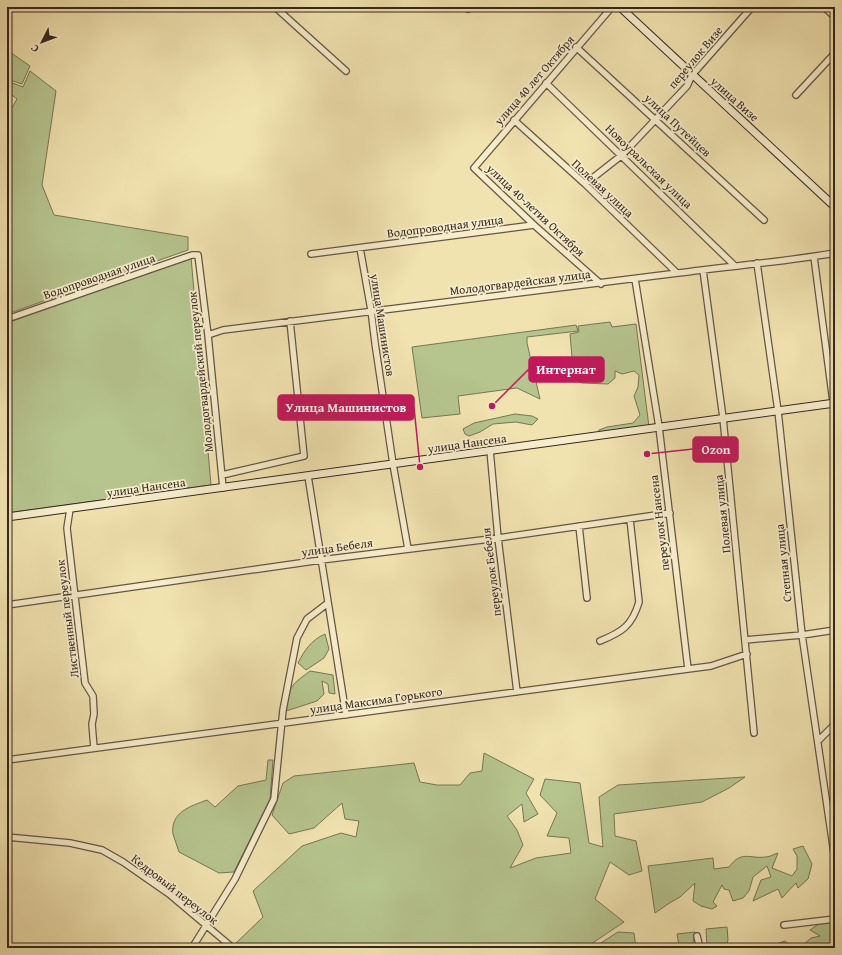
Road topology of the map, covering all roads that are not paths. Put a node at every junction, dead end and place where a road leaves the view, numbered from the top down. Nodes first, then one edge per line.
1 (276, 7) edge
2 (612, 7) edge
3 (620, 7) edge
4 (752, 7) edge
5 (824, 7) edge
6 (835, 17) edge
7 (576, 47) junction
8 (835, 53) edge
9 (346, 70) dead end
10 (692, 75) junction
11 (546, 83) junction
12 (796, 95) dead end
13 (514, 120) junction
14 (655, 120) junction
15 (622, 155) junction
16 (474, 168) joint
17 (584, 184) junction
18 (835, 207) edge
19 (764, 220) dead end
20 (534, 225) junction
21 (360, 248) junction
22 (835, 253) edge
23 (311, 254) dead end
24 (198, 255) joint
25 (814, 257) junction
26 (757, 263) junction
27 (735, 266) junction
28 (703, 270) junction
29 (677, 273) junction
30 (635, 279) junction
31 (601, 284) junction
32 (371, 310) junction
33 (7, 319) edge
34 (290, 321) junction
35 (208, 335) junction
36 (834, 403) edge
37 (778, 411) junction
38 (835, 417) edge
39 (723, 418) junction
40 (659, 427) junction
41 (490, 450) junction
42 (393, 464) junction
43 (222, 475) junction
44 (308, 476) junction
45 (223, 488) junction
46 (70, 509) junction
47 (670, 514) junction
48 (7, 517) edge
49 (630, 519) junction
50 (579, 526) junction
51 (498, 538) junction
52 (408, 549) junction
53 (321, 560) junction
54 (75, 595) junction
55 (587, 598) dead end
56 (328, 603) junction
57 (7, 605) edge
58 (835, 630) edge
59 (802, 635) junction
60 (745, 640) junction
61 (600, 641) dead end
62 (747, 654) junction
63 (688, 669) junction
64 (517, 692) junction
65 (346, 715) junction
66 (281, 724) junction
67 (835, 724) edge
68 (754, 733) dead end
69 (818, 741) junction
70 (94, 748) junction
71 (7, 760) edge
72 (7, 837) edge
73 (835, 860) edge
74 (835, 919) edge
75 (784, 925) dead end
76 (207, 926) junction
77 (697, 936) dead end
78 (192, 948) edge
79 (233, 948) edge
80 (700, 948) edge

1 - 9 street
2 - 7 street, улица 40 лет Октября
3 - 10 main road, улица Визе
4 - 10 street, переулок Визе
5 - 6 street
7 - 11 street, улица 40 лет Октября
7 - 14 street, улица Путейцев
8 - 12 street
10 - 14 street, переулок Визе
10 - 18 main road, улица Визе
11 - 13 street, улица 40 лет Октября
11 - 15 street, Новоуральская улица
13 - 16 street, улица 40 лет Октября
13 - 17 street, Полевая улица
14 - 15 street, переулок Визе
14 - 19 street, улица Путейцев
15 - 17 street, переулок Визе
15 - 27 street, Новоуральская улица
16 - 20 street, улица 40-летия Октября
17 - 29 street, Полевая улица
20 - 21 street, Водопроводная улица
20 - 31 street, улица 40-летия Октября
21 - 23 street, Водопроводная улица
21 - 32 street, улица Машинистов
22 - 25 street, Молодогвардейская улица
24 - 33 street, Водопроводная улица
24 - 35 street, Молодогвардейский переулок
25 - 26 street, Молодогвардейская улица
25 - 36 street
26 - 27 street, Молодогвардейская улица
26 - 37 street, Степная улица
27 - 28 street, Молодогвардейская улица
28 - 29 street, Молодогвардейская улица
28 - 39 street, Полевая улица
29 - 30 street, Молодогвардейская улица
30 - 31 street, Молодогвардейская улица
30 - 40 street, переулок Нансена
31 - 32 street, Молодогвардейская улица
32 - 34 street, Молодогвардейская улица
32 - 42 street, улица Машинистов
34 - 35 street, Молодогвардейская улица
34 - 43 street
35 - 43 street, Молодогвардейский переулок
36 - 37 main road, улица Нансена
36 - 38 street
37 - 39 main road, улица Нансена
37 - 59 street, Степная улица
39 - 40 main road, улица Нансена
39 - 60 street, Полевая улица
40 - 41 main road, улица Нансена
40 - 47 street, переулок Нансена
41 - 42 main road, улица Нансена
41 - 51 street, переулок Бебеля
42 - 44 main road, улица Нансена
42 - 52 street, улица Машинистов
43 - 45 street, Молодогвардейский переулок
44 - 45 main road, улица Нансена
44 - 53 street
45 - 46 main road, улица Нансена
46 - 48 main road, улица Нансена
46 - 54 street, Лиственный переулок
47 - 49 street, улица Бебеля
47 - 63 street, переулок Нансена
49 - 50 street, улица Бебеля
49 - 61 street
50 - 51 street, улица Бебеля
50 - 55 street
51 - 52 street, улица Бебеля
51 - 64 street, переулок Бебеля
52 - 53 street, улица Бебеля
53 - 54 street, улица Бебеля
53 - 56 street
54 - 57 street, улица Бебеля
54 - 70 street, Лиственный переулок
56 - 65 street
56 - 66 street
58 - 59 street
59 - 60 street
59 - 69 street, Степная улица
60 - 62 street, Полевая улица
62 - 63 street, улица Максима Горького
62 - 68 street, Полевая улица
63 - 64 street, улица Максима Горького
64 - 65 street, улица Максима Горького
65 - 66 street, улица Максима Горького
66 - 70 street, улица Максима Горького
66 - 76 street
67 - 69 street
69 - 73 street, Степная улица
70 - 71 street, улица Максима Горького
72 - 76 street, Кедровый переулок
74 - 75 street
76 - 78 street
76 - 79 street, Кедровый переулок
77 - 80 street

